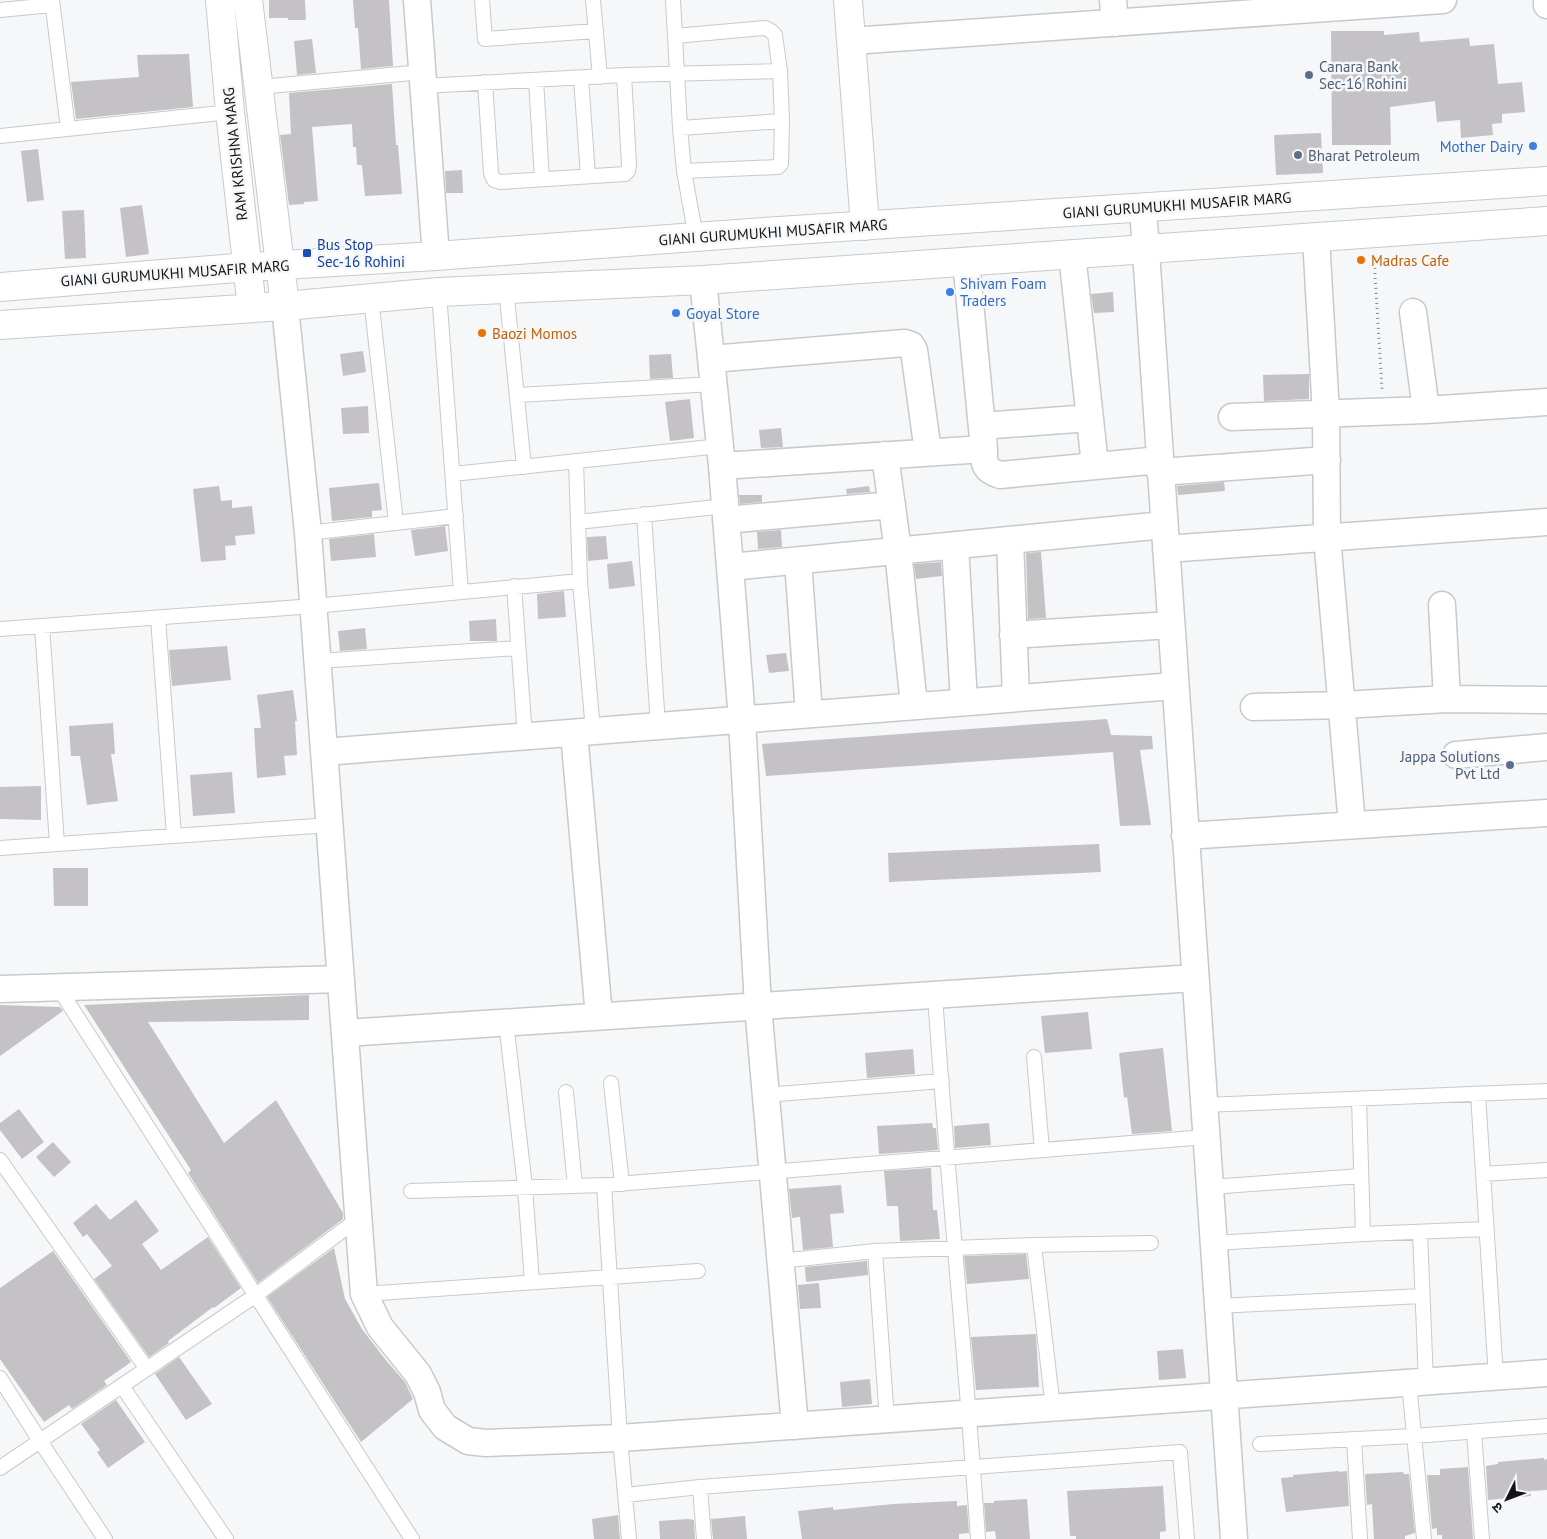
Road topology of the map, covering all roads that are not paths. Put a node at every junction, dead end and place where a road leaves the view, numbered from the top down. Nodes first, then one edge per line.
1 (220, 0) edge
2 (248, 0) edge
3 (417, 0) edge
4 (482, 0) edge
5 (593, 0) edge
6 (673, 0) edge
7 (848, 0) edge
8 (1443, 0) edge
9 (1547, 0) edge
10 (52, 2) edge
11 (1338, 4) edge
12 (1284, 5) edge
13 (1547, 5) edge
14 (1184, 9) edge
15 (0, 10) edge
16 (1114, 11) edge
17 (596, 31) junction
18 (675, 36) junction
19 (851, 41) junction
20 (780, 71) junction
21 (677, 74) junction
22 (624, 75) junction
23 (600, 77) junction
24 (581, 78) junction
25 (423, 79) junction
26 (536, 80) junction
27 (486, 82) junction
28 (259, 87) junction
29 (230, 112) junction
30 (782, 121) junction
31 (680, 128) junction
32 (68, 130) junction
33 (0, 136) edge
34 (684, 171) junction
35 (588, 176) junction
36 (542, 179) junction
37 (1547, 181) edge
38 (1143, 208) junction
39 (1547, 221) edge
40 (865, 226) junction
41 (1316, 237) junction
42 (696, 238) junction
43 (1145, 249) junction
44 (1072, 254) junction
45 (436, 256) junction
46 (966, 261) junction
47 (280, 265) junction
48 (248, 267) junction
49 (703, 280) junction
50 (0, 287) edge
51 (506, 288) junction
52 (439, 292) junction
53 (371, 298) junction
54 (285, 306) junction
55 (252, 308) junction
56 (1413, 312) dead end
57 (0, 325) edge
58 (712, 371) junction
59 (517, 396) junction
60 (1547, 402) edge
61 (1426, 410) junction
62 (1326, 414) junction
63 (1232, 417) dead end
64 (1090, 418) junction
65 (983, 438) junction
66 (928, 452) junction
67 (885, 455) junction
68 (721, 456) junction
69 (1327, 460) junction
70 (576, 462) junction
71 (1095, 465) junction
72 (1160, 466) junction
73 (524, 467) junction
74 (453, 474) junction
75 (892, 505) junction
76 (726, 513) junction
77 (644, 514) junction
78 (456, 516) junction
79 (578, 522) junction
80 (1547, 522) edge
81 (396, 523) junction
82 (308, 533) junction
83 (1165, 537) junction
84 (1327, 538) junction
85 (1010, 540) junction
86 (955, 545) junction
87 (898, 551) junction
88 (798, 561) junction
89 (730, 567) junction
90 (580, 582) junction
91 (514, 586) junction
92 (461, 592) junction
93 (1442, 605) dead end
94 (314, 606) junction
95 (158, 618) junction
96 (1171, 625) junction
97 (42, 626) junction
98 (0, 630) edge
99 (1013, 635) junction
100 (518, 648) junction
101 (318, 661) junction
102 (1175, 686) junction
103 (1016, 698) junction
104 (1447, 699) junction
105 (1547, 700) edge
106 (964, 702) junction
107 (1342, 704) junction
108 (914, 706) junction
109 (1254, 707) dead end
110 (809, 714) junction
111 (742, 720) junction
112 (658, 726) junction
113 (584, 732) junction
114 (524, 736) junction
115 (1547, 747) edge
116 (324, 752) junction
117 (1456, 755) dead end
118 (1547, 813) edge
119 (330, 825) junction
120 (1352, 825) junction
121 (174, 836) junction
122 (1185, 836) junction
123 (57, 844) junction
124 (0, 848) edge
125 (1195, 978) junction
126 (341, 980) junction
127 (58, 987) junction
128 (0, 989) edge
129 (935, 995) junction
130 (758, 1006) junction
131 (599, 1016) junction
132 (506, 1022) junction
133 (345, 1033) junction
134 (1034, 1057) dead end
135 (942, 1081) junction
136 (611, 1083) dead end
137 (1547, 1091) edge
138 (566, 1092) dead end
139 (1478, 1094) junction
140 (765, 1095) junction
141 (1359, 1099) junction
142 (1204, 1105) junction
143 (1206, 1137) junction
144 (1042, 1150) junction
145 (947, 1158) junction
146 (0, 1160) edge
147 (1547, 1170) edge
148 (772, 1171) junction
149 (1483, 1174) junction
150 (1361, 1176) junction
151 (622, 1184) junction
152 (604, 1185) junction
153 (575, 1186) junction
154 (525, 1187) junction
155 (1210, 1187) junction
156 (411, 1191) dead end
157 (358, 1219) junction
158 (1486, 1229) junction
159 (1420, 1232) junction
160 (1363, 1234) junction
161 (1151, 1243) dead end
162 (1214, 1243) junction
163 (1034, 1246) junction
164 (954, 1247) junction
165 (875, 1250) junction
166 (780, 1261) junction
167 (698, 1271) dead end
168 (610, 1277) junction
169 (532, 1282) junction
170 (364, 1294) junction
171 (256, 1295) junction
172 (1422, 1296) junction
173 (1218, 1306) junction
174 (146, 1369) junction
175 (1547, 1373) edge
176 (1496, 1377) junction
177 (0, 1378) edge
178 (1417, 1382) junction
179 (122, 1386) junction
180 (1224, 1396) junction
181 (1053, 1408) junction
182 (970, 1414) junction
183 (887, 1420) junction
184 (794, 1426) junction
185 (1547, 1426) edge
186 (1474, 1432) junction
187 (1414, 1436) junction
188 (620, 1438) junction
189 (1354, 1440) junction
190 (40, 1442) junction
191 (1260, 1444) dead end
192 (973, 1467) junction
193 (0, 1468) edge
194 (700, 1487) junction
195 (625, 1495) junction
196 (105, 1539) edge
197 (226, 1539) edge
198 (412, 1539) edge
199 (629, 1539) edge
200 (704, 1539) edge
201 (978, 1539) edge
202 (1187, 1539) edge
203 (1234, 1539) edge
204 (1360, 1539) edge
205 (1424, 1539) edge
206 (1482, 1539) edge

1 - 29 street, RAM KRISHNA MARG
2 - 28 street, RAM KRISHNA MARG
3 - 25 street
4 - 17 lane
5 - 17 lane
6 - 18 lane
7 - 19 street
8 - 11 street
9 - 13 street
10 - 15 lane
10 - 32 lane
11 - 12 street
12 - 14 street
14 - 16 street
16 - 19 street
17 - 23 lane
18 - 20 lane
18 - 21 lane
19 - 40 street
20 - 21 lane
20 - 30 lane
21 - 22 lane
21 - 31 lane
22 - 23 lane
22 - 35 lane
23 - 24 lane
24 - 26 lane
24 - 35 lane
25 - 27 lane
25 - 28 lane
25 - 45 street
26 - 27 lane
26 - 36 lane
27 - 36 lane
28 - 47 street, RAM KRISHNA MARG
29 - 32 lane
29 - 48 street, RAM KRISHNA MARG
30 - 31 lane
30 - 34 lane
31 - 34 lane
32 - 33 lane
34 - 42 lane
35 - 36 lane
37 - 38 street, GIANI GURUMUKHI MUSAFIR MARG
38 - 40 street, GIANI GURUMUKHI MUSAFIR MARG
38 - 43 street
39 - 41 street
40 - 42 street, GIANI GURUMUKHI MUSAFIR MARG
41 - 43 street
41 - 62 street
42 - 45 street, GIANI GURUMUKHI MUSAFIR MARG
43 - 44 street
43 - 72 street
44 - 46 street
44 - 64 street
45 - 47 street, GIANI GURUMUKHI MUSAFIR MARG
46 - 49 street
46 - 65 street
47 - 48 street, GIANI GURUMUKHI MUSAFIR MARG
47 - 54 street, RAM KRISHNA MARG
48 - 50 street, GIANI GURUMUKHI MUSAFIR MARG
48 - 55 street, RAM KRISHNA MARG
49 - 51 street
49 - 58 street
51 - 52 street
51 - 59 lane
52 - 53 street
52 - 74 lane
53 - 54 street
53 - 81 lane
54 - 55 street
54 - 82 street
55 - 57 street
56 - 61 street
58 - 59 lane
58 - 66 street
58 - 68 street
59 - 73 lane
60 - 61 street
61 - 62 street
62 - 63 street
62 - 69 street
64 - 65 street
64 - 71 street
65 - 66 street
65 - 71 street
66 - 67 street
67 - 68 street
67 - 75 street
68 - 70 lane
68 - 76 street
69 - 72 street
69 - 84 street
70 - 73 lane
70 - 79 lane
71 - 72 street
72 - 83 street
73 - 74 lane
74 - 78 lane
75 - 76 street
75 - 87 street
76 - 77 lane
76 - 89 street
77 - 79 lane
77 - 112 lane
78 - 81 lane
78 - 92 lane
79 - 90 lane
80 - 84 street
81 - 82 lane
82 - 94 street
83 - 84 street
83 - 85 street
83 - 96 street
84 - 107 street
85 - 86 street
85 - 99 street
86 - 87 street
86 - 106 street
87 - 88 street
87 - 108 street
88 - 89 street
88 - 110 street
89 - 111 street
90 - 91 lane
90 - 113 lane
91 - 92 lane
91 - 100 lane
92 - 94 lane
93 - 104 street
94 - 95 lane
94 - 101 street
95 - 97 lane
95 - 121 lane
96 - 99 street
96 - 102 street
97 - 98 lane
97 - 123 lane
99 - 103 street
100 - 101 lane
100 - 114 lane
101 - 116 street
102 - 103 street
102 - 122 street
103 - 106 street
104 - 105 street
104 - 107 street
106 - 108 street
107 - 109 street
107 - 120 street
108 - 110 street
110 - 111 street
111 - 112 street
111 - 130 street
112 - 113 street
113 - 114 street
113 - 131 street
114 - 116 street
115 - 117 street
116 - 119 street
118 - 120 street
119 - 121 lane
119 - 126 street
120 - 122 street
121 - 123 lane
122 - 125 street
123 - 124 lane
125 - 129 street
125 - 142 street
126 - 127 street
126 - 133 street
127 - 128 street
127 - 171 lane
129 - 130 street
129 - 135 lane
130 - 131 street
130 - 140 street
131 - 132 street
132 - 133 street
132 - 154 lane
133 - 157 street
134 - 144 lane
135 - 140 lane
135 - 145 lane
136 - 151 lane
137 - 139 lane
138 - 153 lane
139 - 141 lane
139 - 149 lane
140 - 148 street
141 - 142 lane
141 - 150 lane
142 - 143 street
143 - 144 lane
143 - 155 street
144 - 145 lane
145 - 148 lane
145 - 164 lane
146 - 174 lane
147 - 149 lane
148 - 151 lane
148 - 166 street
149 - 158 lane
150 - 155 lane
150 - 160 lane
151 - 152 lane
152 - 153 lane
152 - 168 lane
153 - 154 lane
154 - 156 lane
154 - 169 lane
155 - 162 street
157 - 170 street
157 - 171 lane
158 - 159 lane
158 - 176 lane
159 - 160 lane
159 - 172 lane
160 - 162 lane
161 - 163 lane
162 - 173 street
163 - 164 lane
163 - 181 lane
164 - 165 lane
164 - 182 lane
165 - 166 lane
165 - 183 lane
166 - 184 street
167 - 168 lane
168 - 169 lane
168 - 188 lane
169 - 170 lane
170 - 188 street
171 - 174 lane
171 - 198 lane
172 - 173 lane
172 - 178 lane
173 - 180 street
174 - 179 lane
175 - 176 street
176 - 178 street
177 - 190 lane
178 - 180 street
178 - 187 lane
179 - 190 lane
179 - 197 lane
180 - 181 street
180 - 203 street
181 - 182 street
182 - 183 street
182 - 192 lane
183 - 184 street
184 - 188 street
185 - 186 lane
186 - 187 lane
186 - 206 lane
187 - 189 lane
187 - 205 lane
188 - 195 lane
189 - 191 lane
189 - 204 lane
190 - 193 lane
190 - 196 lane
192 - 194 lane
192 - 201 lane
192 - 202 lane
194 - 195 lane
194 - 200 lane
195 - 199 lane

